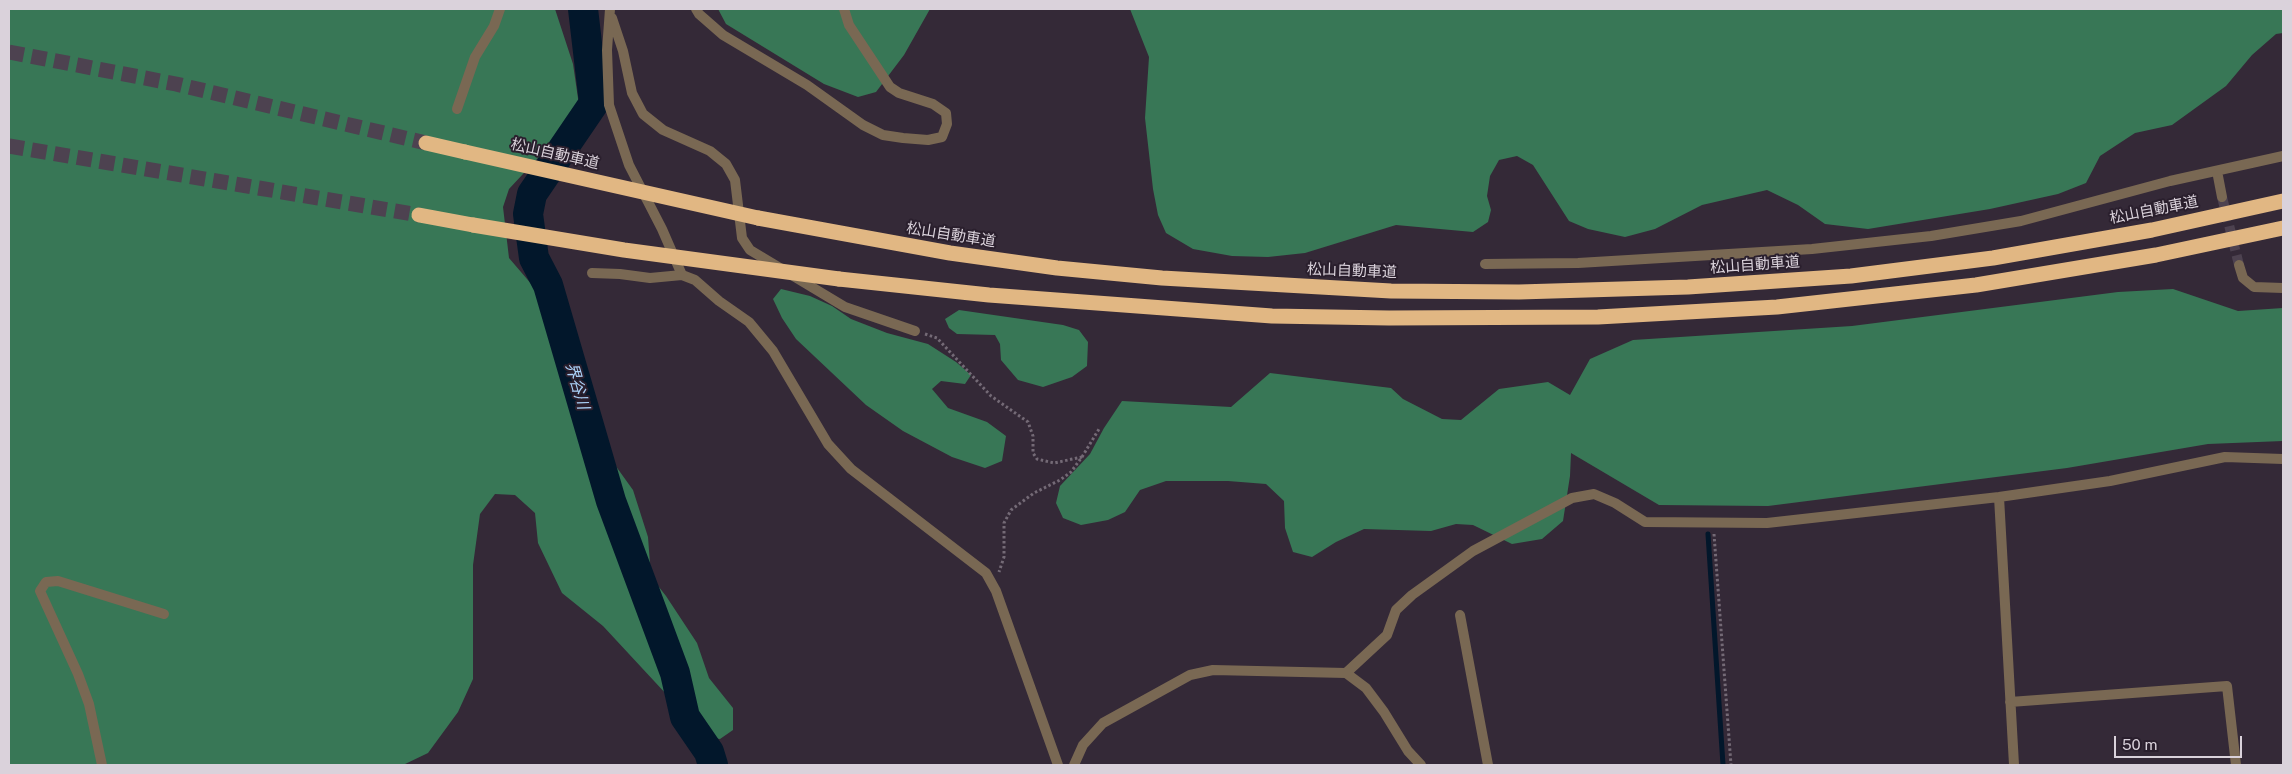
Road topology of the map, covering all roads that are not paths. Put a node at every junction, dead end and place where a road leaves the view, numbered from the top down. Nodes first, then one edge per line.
1 (500, 9) edge
2 (696, 9) edge
3 (844, 9) edge
4 (610, 11) edge
5 (457, 109) dead end
6 (426, 143) tunnel mouth
7 (2283, 156) edge
8 (2217, 171) junction
9 (2222, 197) tunnel mouth
10 (2283, 201) edge
11 (419, 216) tunnel mouth
12 (2283, 228) edge
13 (1485, 264) dead end
14 (2239, 265) tunnel mouth
15 (592, 273) dead end
16 (682, 275) junction
17 (2283, 288) edge
18 (915, 331) road end
19 (2283, 459) edge
20 (1999, 497) junction
21 (164, 614) dead end
22 (1460, 615) dead end
23 (1346, 673) junction
24 (2010, 702) junction
25 (102, 765) edge
26 (1058, 765) edge
27 (1074, 765) edge
28 (1421, 765) edge
29 (1488, 765) edge
30 (2014, 765) edge
31 (2236, 765) edge

1 - 5 street
2 - 3 street
4 - 16 street
4 - 18 street
6 - 10 highway, 松山自動車道, bridge
7 - 8 street
8 - 9 street
8 - 13 street
11 - 12 highway, bridge
14 - 17 street
15 - 16 street
16 - 26 street
19 - 20 street
20 - 23 street
20 - 24 street
21 - 25 street
22 - 29 street
23 - 27 street
23 - 28 street
24 - 30 street
24 - 31 street

